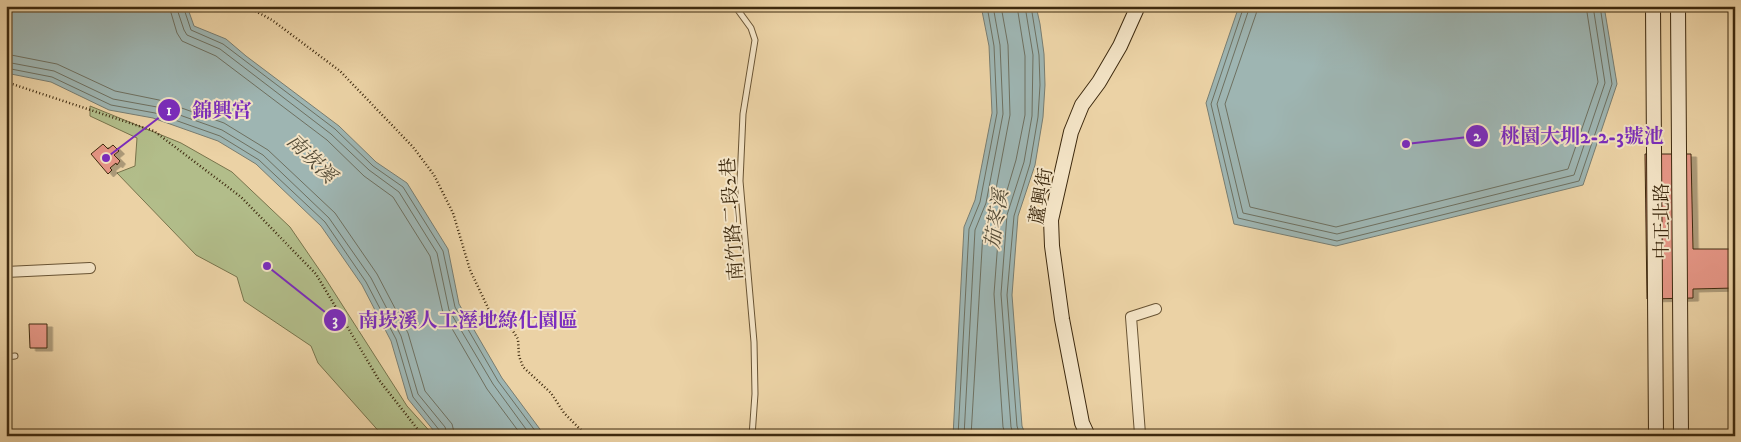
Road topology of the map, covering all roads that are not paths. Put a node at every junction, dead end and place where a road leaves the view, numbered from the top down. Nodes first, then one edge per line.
1 (735, 6) edge
2 (1138, 6) edge
3 (1653, 6) edge
4 (1678, 6) edge
5 (90, 268) dead end
6 (6, 272) edge
7 (1156, 309) dead end
8 (15, 356) dead end
9 (6, 357) edge
10 (752, 436) edge
11 (1088, 436) edge
12 (1137, 436) edge
13 (1656, 436) edge
14 (1681, 436) edge

1 - 10 lane, 南竹路二段2巷
2 - 11 street, 蘆興街
3 - 13 street, 中正北路
4 - 14 street, 中正北路
5 - 6 street
7 - 12 street
8 - 9 lane

